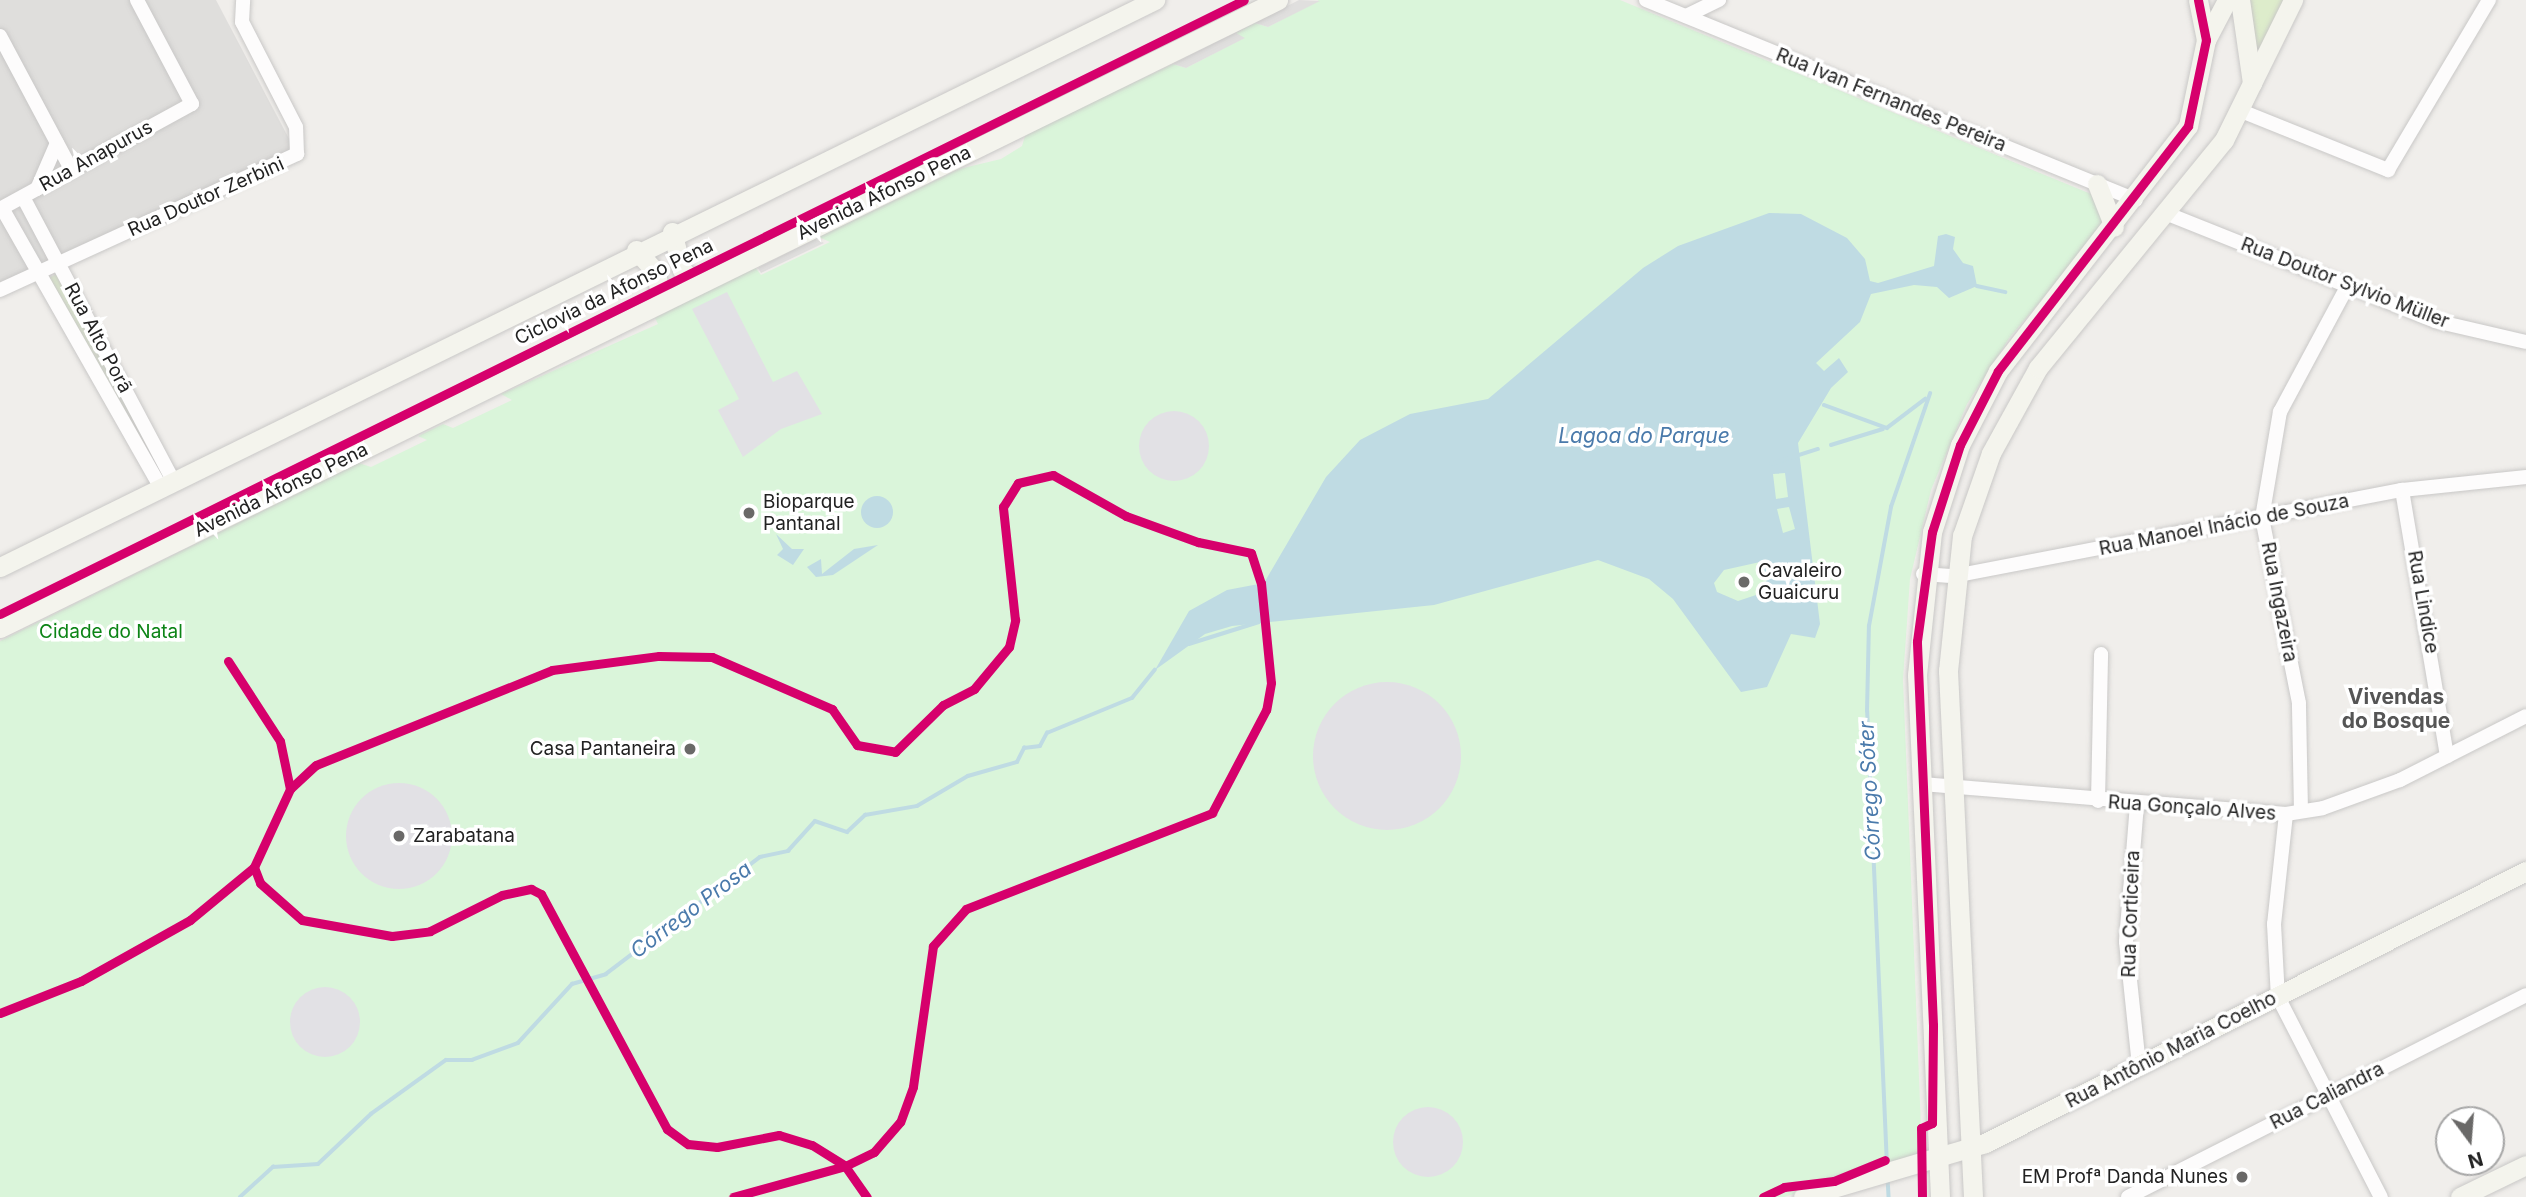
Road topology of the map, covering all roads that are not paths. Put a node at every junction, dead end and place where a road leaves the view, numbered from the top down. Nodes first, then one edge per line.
1 (138, 0) edge
2 (243, 0) edge
3 (1155, 0) edge
4 (1278, 0) edge
5 (1646, 0) edge
6 (1719, 0) edge
7 (2198, 0) edge
8 (2227, 0) edge
9 (2241, 0) edge
10 (2293, 0) edge
11 (2489, 0) edge
12 (1686, 16) junction
13 (0, 36) edge
14 (2206, 40) junction
15 (2252, 83) junction
16 (2239, 110) junction
17 (57, 143) junction
18 (71, 169) junction
19 (2097, 184) junction
20 (37, 189) junction
21 (23, 197) junction
22 (2136, 200) junction
23 (1, 208) edge
24 (2168, 214) junction
25 (2113, 227) junction
26 (672, 232) junction
27 (636, 250) junction
28 (59, 263) junction
29 (2118, 267) junction
30 (37, 272) junction
31 (2070, 283) junction
32 (696, 284) junction
33 (2348, 285) junction
34 (0, 290) edge
35 (661, 301) junction
36 (2071, 323) junction
37 (2526, 342) edge
38 (127, 393) junction
39 (111, 401) junction
40 (2526, 477) edge
41 (167, 483) junction
42 (2402, 490) junction
43 (2262, 518) junction
44 (0, 567) edge
45 (1923, 574) junction
46 (1954, 576) junction
47 (0, 628) edge
48 (2101, 654) dead end
49 (2526, 716) edge
50 (2447, 757) junction
51 (1922, 784) junction
52 (1951, 787) junction
53 (2098, 801) junction
54 (2137, 804) junction
55 (2294, 813) junction
56 (2526, 871) edge
57 (2526, 995) edge
58 (2278, 997) junction
59 (2140, 1066) junction
60 (2327, 1097) junction
61 (1970, 1150) junction
62 (1934, 1158) junction
63 (2526, 1165) edge
64 (1803, 1197) edge
65 (1940, 1197) edge
66 (1973, 1197) edge
67 (2128, 1197) edge
68 (2381, 1197) edge
69 (2460, 1197) edge

1 - 18 street, Rua Anapurus
2 - 28 street, Rua Doutor Zerbini
3 - 26 main road
4 - 32 main road, Avenida Afonso Pena
5 - 12 street, Rua Ivan Fernandes Pereira
6 - 12 street
7 - 14 main road
8 - 14 main road
9 - 15 main road
10 - 15 main road
11 - 16 street
12 - 19 street, Rua Ivan Fernandes Pereira
13 - 17 street
14 - 22 main road
15 - 16 main road
16 - 24 main road
17 - 18 street
17 - 20 street
18 - 20 street, Rua Anapurus
19 - 22 street, Rua Ivan Fernandes Pereira
19 - 25 main road
20 - 21 street, Rua Anapurus
21 - 23 street, Rua Anapurus
21 - 28 street, Rua Alto Porã
22 - 25 main road
22 - 29 main road
23 - 30 street, Rua Alto Porã
24 - 29 main road
24 - 33 street, Rua Doutor Sylvio Müller
25 - 31 main road
26 - 27 main road
26 - 32 main road
27 - 35 main road
27 - 41 main road
28 - 30 street, Rua Doutor Zerbini
28 - 38 street, Rua Alto Porã
29 - 36 main road
30 - 34 street, Rua Doutor Zerbini
30 - 39 street, Rua Alto Porã
31 - 36 main road
31 - 45 main road
32 - 35 main road, Avenida Afonso Pena
33 - 37 street, Rua Doutor Sylvio Müller
33 - 43 street, Rua Ingazeira
35 - 47 main road, Avenida Afonso Pena
36 - 46 main road
38 - 39 street
38 - 41 street, Rua Alto Porã
39 - 41 street, Rua Alto Porã
40 - 42 street, Rua Manoel Inácio de Souza
41 - 44 main road
42 - 43 street, Rua Manoel Inácio de Souza
42 - 50 street, Rua Lindice
43 - 46 street, Rua Manoel Inácio de Souza
43 - 55 street, Rua Ingazeira
45 - 46 street, Rua Manoel Inácio de Souza
45 - 51 main road
46 - 52 main road
48 - 53 street
49 - 50 street, Rua Gonçalo Alves
50 - 55 street, Rua Gonçalo Alves
51 - 52 street, Rua Gonçalo Alves
51 - 62 main road
52 - 53 street, Rua Gonçalo Alves
52 - 61 main road
53 - 54 street, Rua Gonçalo Alves
54 - 55 street, Rua Gonçalo Alves
54 - 59 street, Rua Corticeira
55 - 58 street, Rua Ingazeira
56 - 58 main road, Rua Antônio Maria Coelho
57 - 60 street, Rua Caliandra
58 - 59 main road, Rua Antônio Maria Coelho
58 - 60 street, Rua Ingazeira
59 - 61 main road, Rua Antônio Maria Coelho
60 - 67 street, Rua Caliandra
60 - 68 street, Rua Ingazeira
61 - 62 main road, Rua Antônio Maria Coelho
61 - 66 main road
62 - 64 main road, Rua Antônio Maria Coelho
62 - 65 main road
63 - 69 main road

